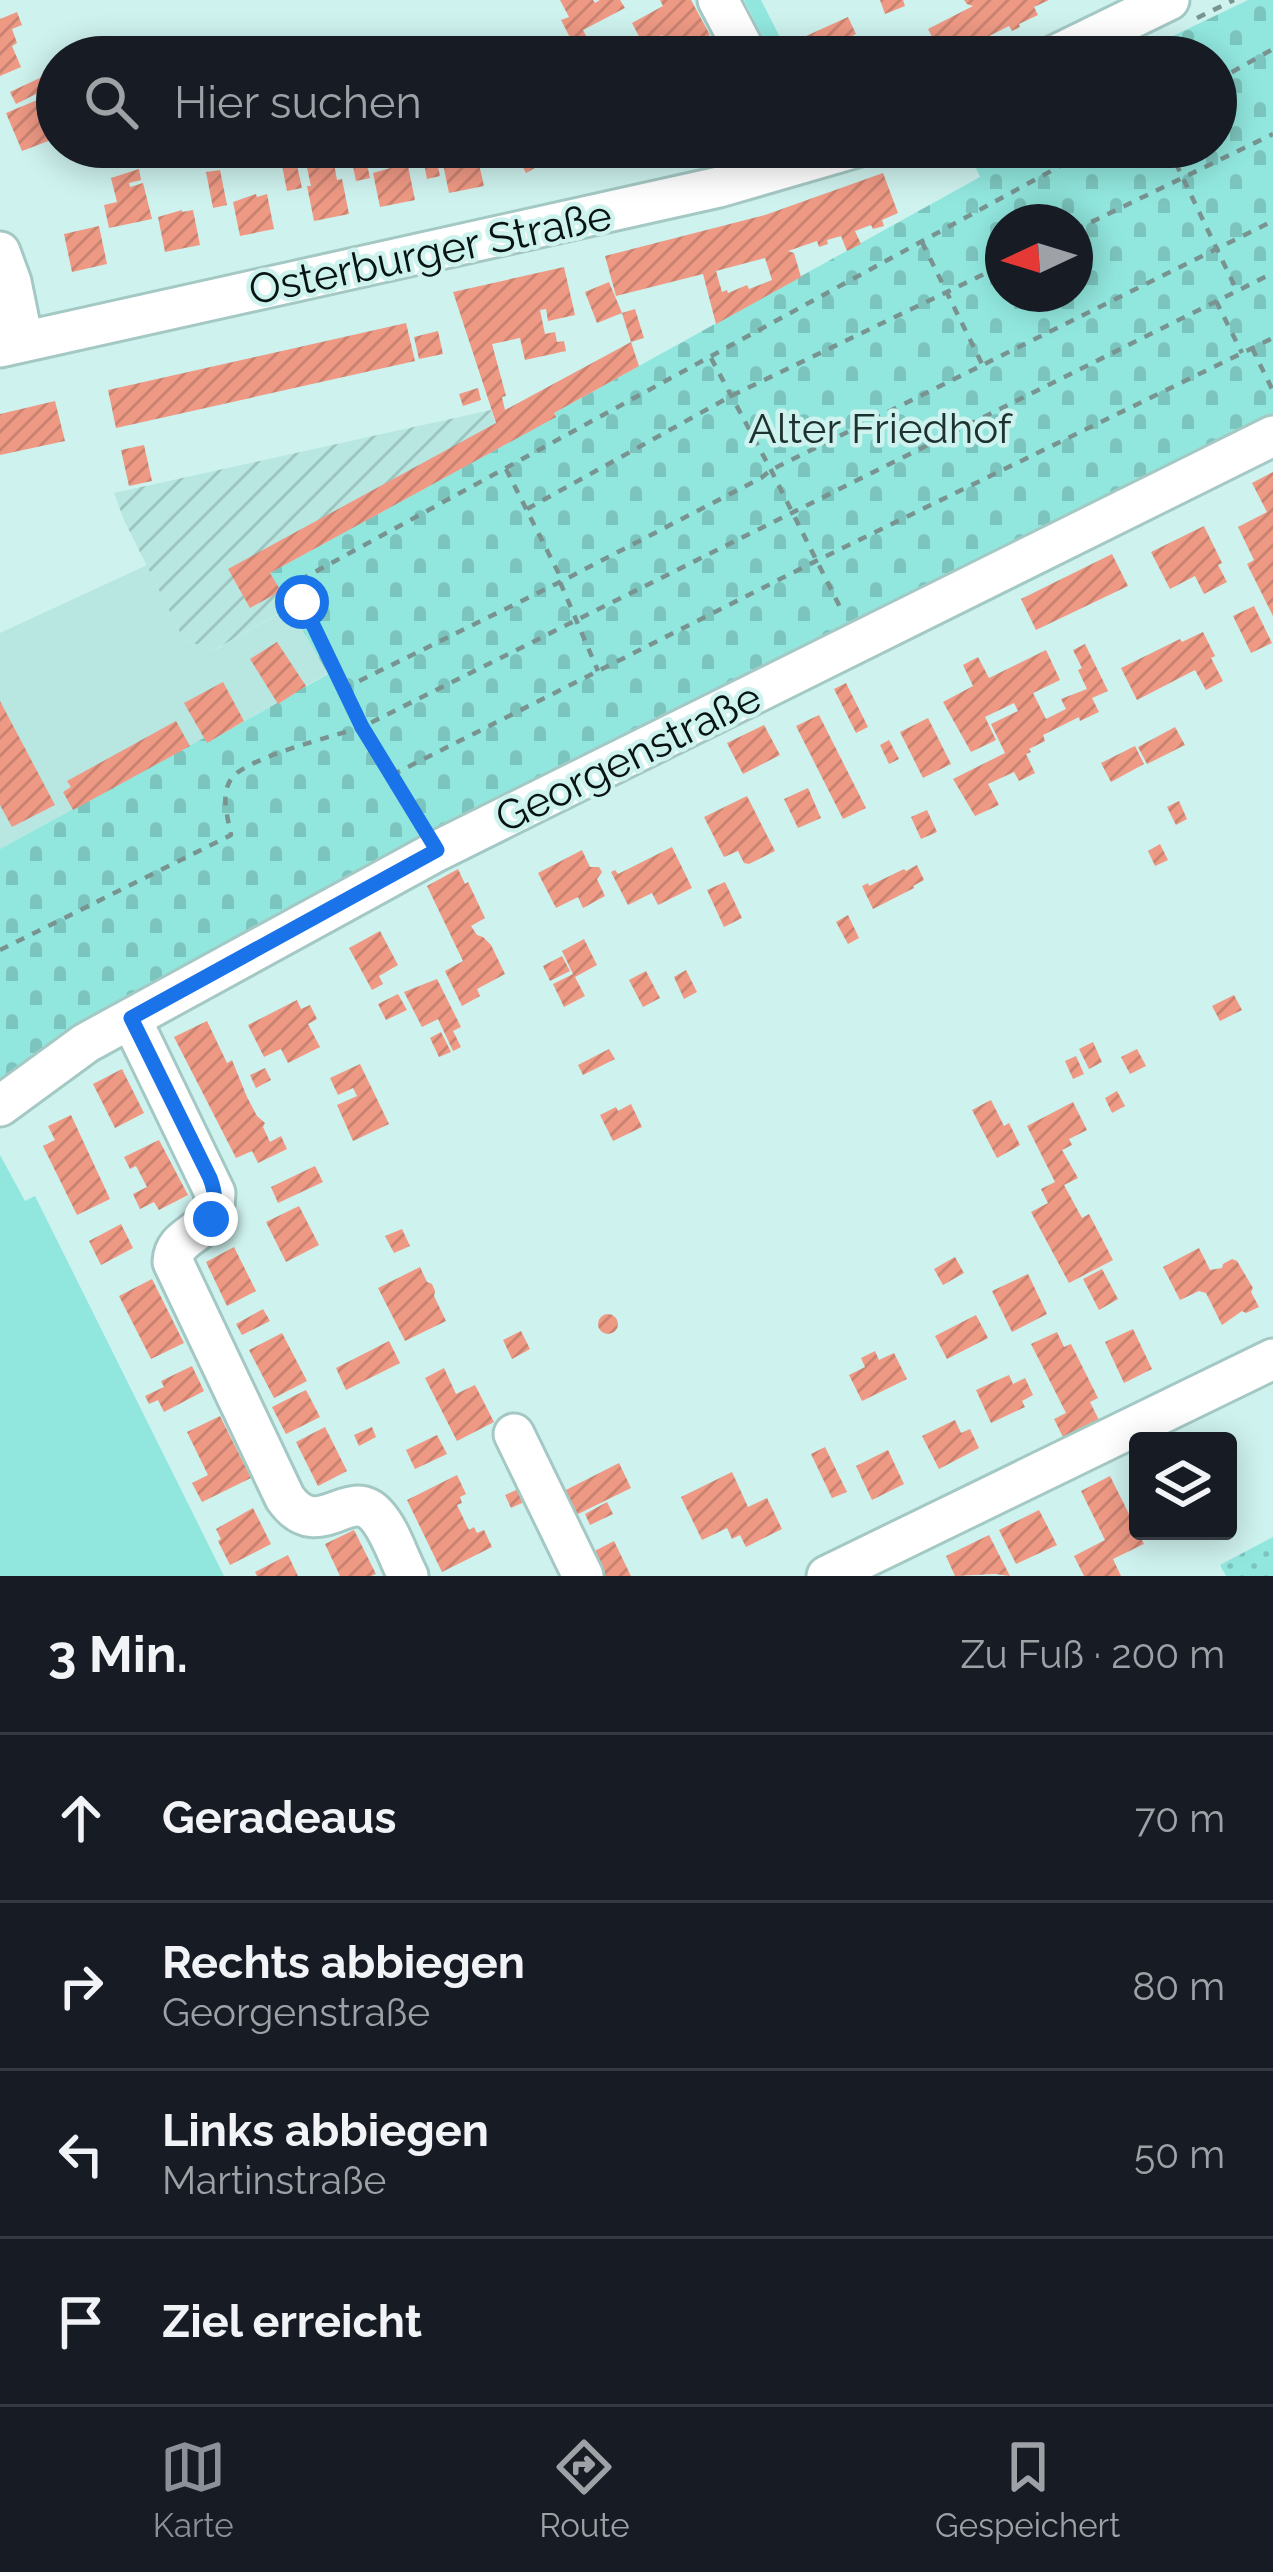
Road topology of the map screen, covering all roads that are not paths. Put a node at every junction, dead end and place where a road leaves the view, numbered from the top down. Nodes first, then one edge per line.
1 (718, 0) edge
2 (1169, 0) edge
3 (737, 36) edge
4 (1095, 36) edge
5 (762, 168) edge
6 (0, 252) edge
7 (12, 344) edge
8 (1273, 436) edge
9 (131, 1018) junction
10 (0, 1106) edge
11 (1273, 1359) edge
12 (514, 1434) dead end
13 (408, 1576) edge
14 (583, 1576) edge
15 (827, 1576) edge

1 - 3 street
2 - 4 street
5 - 7 street, Osterburger Straße
6 - 7 street
8 - 9 street, Georgenstraße
9 - 10 street, Georgenstraße
9 - 13 street
11 - 15 street
12 - 14 street

